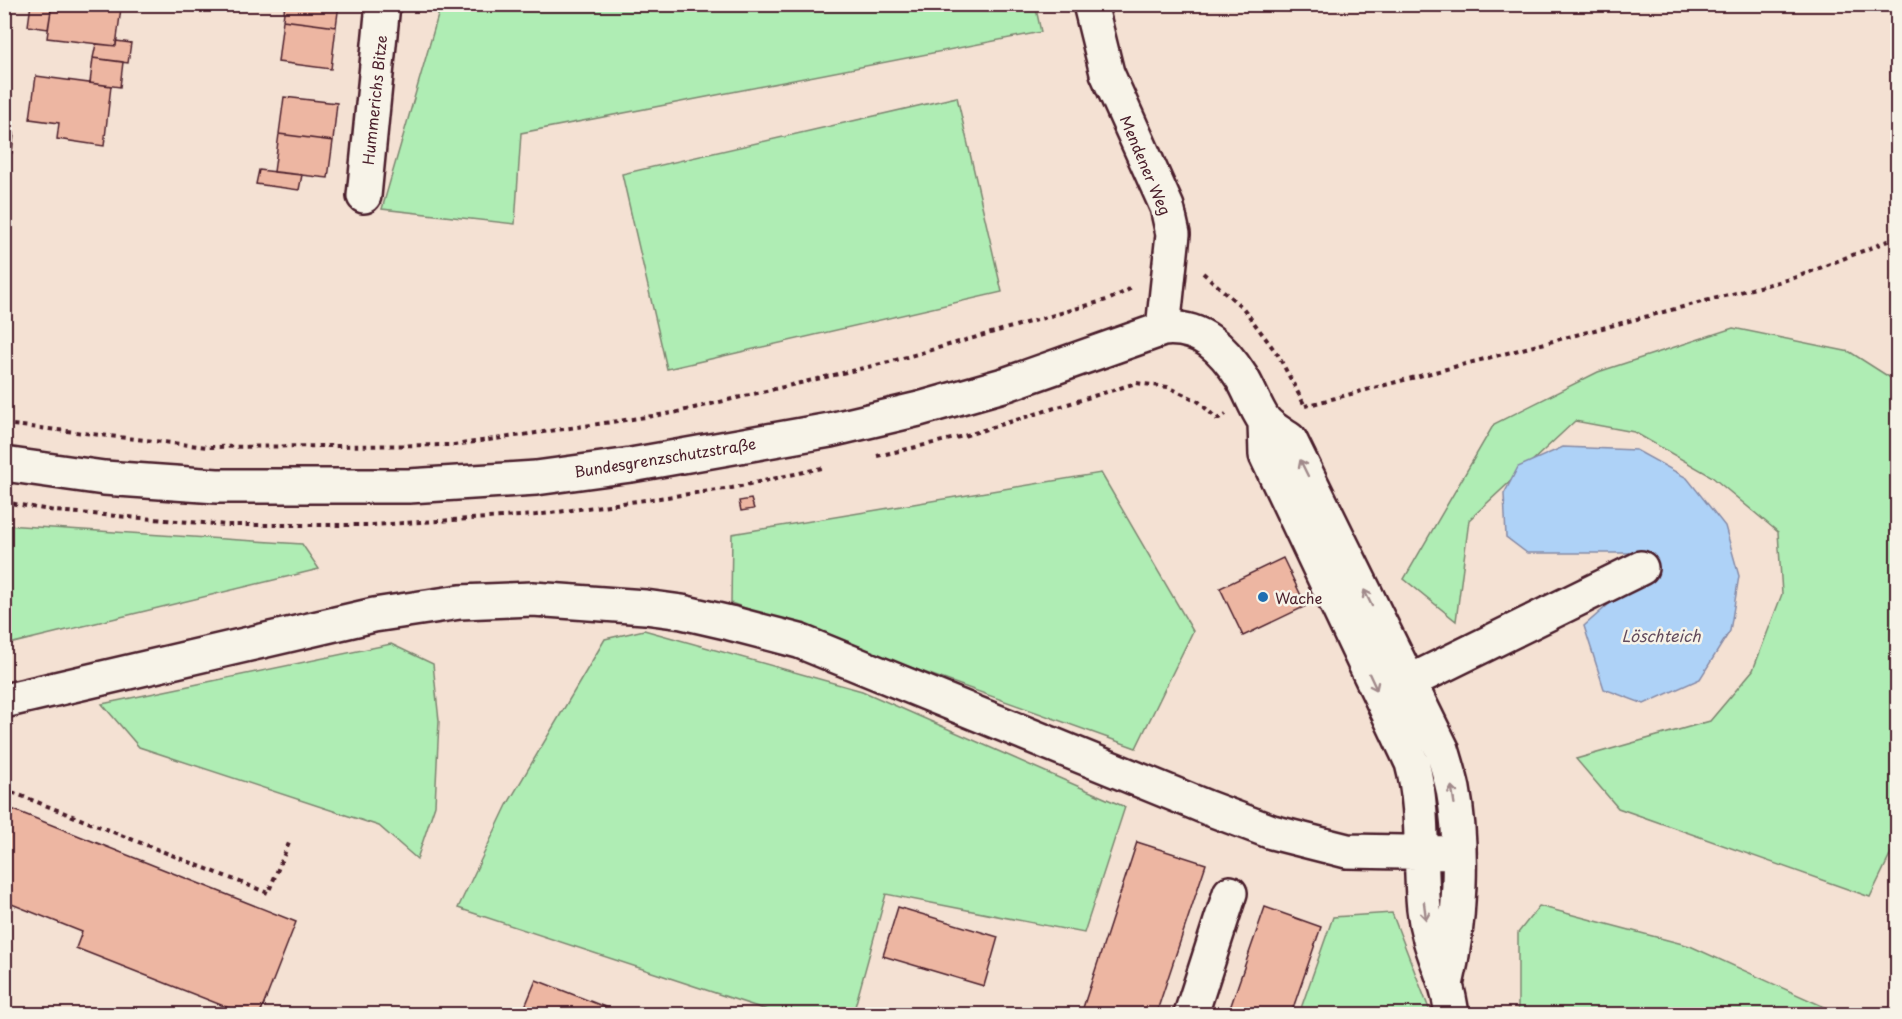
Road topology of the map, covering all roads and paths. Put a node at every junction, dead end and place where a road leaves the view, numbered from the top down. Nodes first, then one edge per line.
1 (383, 4) edge
2 (1090, 4) edge
3 (364, 196) dead end
4 (1898, 237) edge
5 (1171, 260) junction
6 (1135, 284) dead end
7 (1163, 329) junction
8 (4, 424) edge
9 (4, 464) edge
10 (1641, 568) dead end
11 (1368, 634) junction
12 (1409, 682) junction
13 (4, 701) edge
14 (11, 736) dead end
15 (4, 752) edge
16 (4, 789) edge
17 (289, 843) dead end
18 (1422, 853) junction
19 (1458, 853) junction
20 (1230, 892) dead end
21 (1449, 1000) edge
22 (1191, 1014) edge

1 - 3 street, Hummerichs Bitze
2 - 5 street, Mendener Weg
4 - 5 path
5 - 7 street, Mendener Weg
6 - 8 path
7 - 9 street, Bundesgrenzschutzstraße
7 - 11 street, Bundesgrenzschutzstraße
10 - 12 street
11 - 12 street
11 -> 18 street
19 -> 12 street
13 - 18 street
14 - 15 path
16 - 17 path
18 - 19 street
18 -> 21 street
19 - 21 street
20 - 22 street

